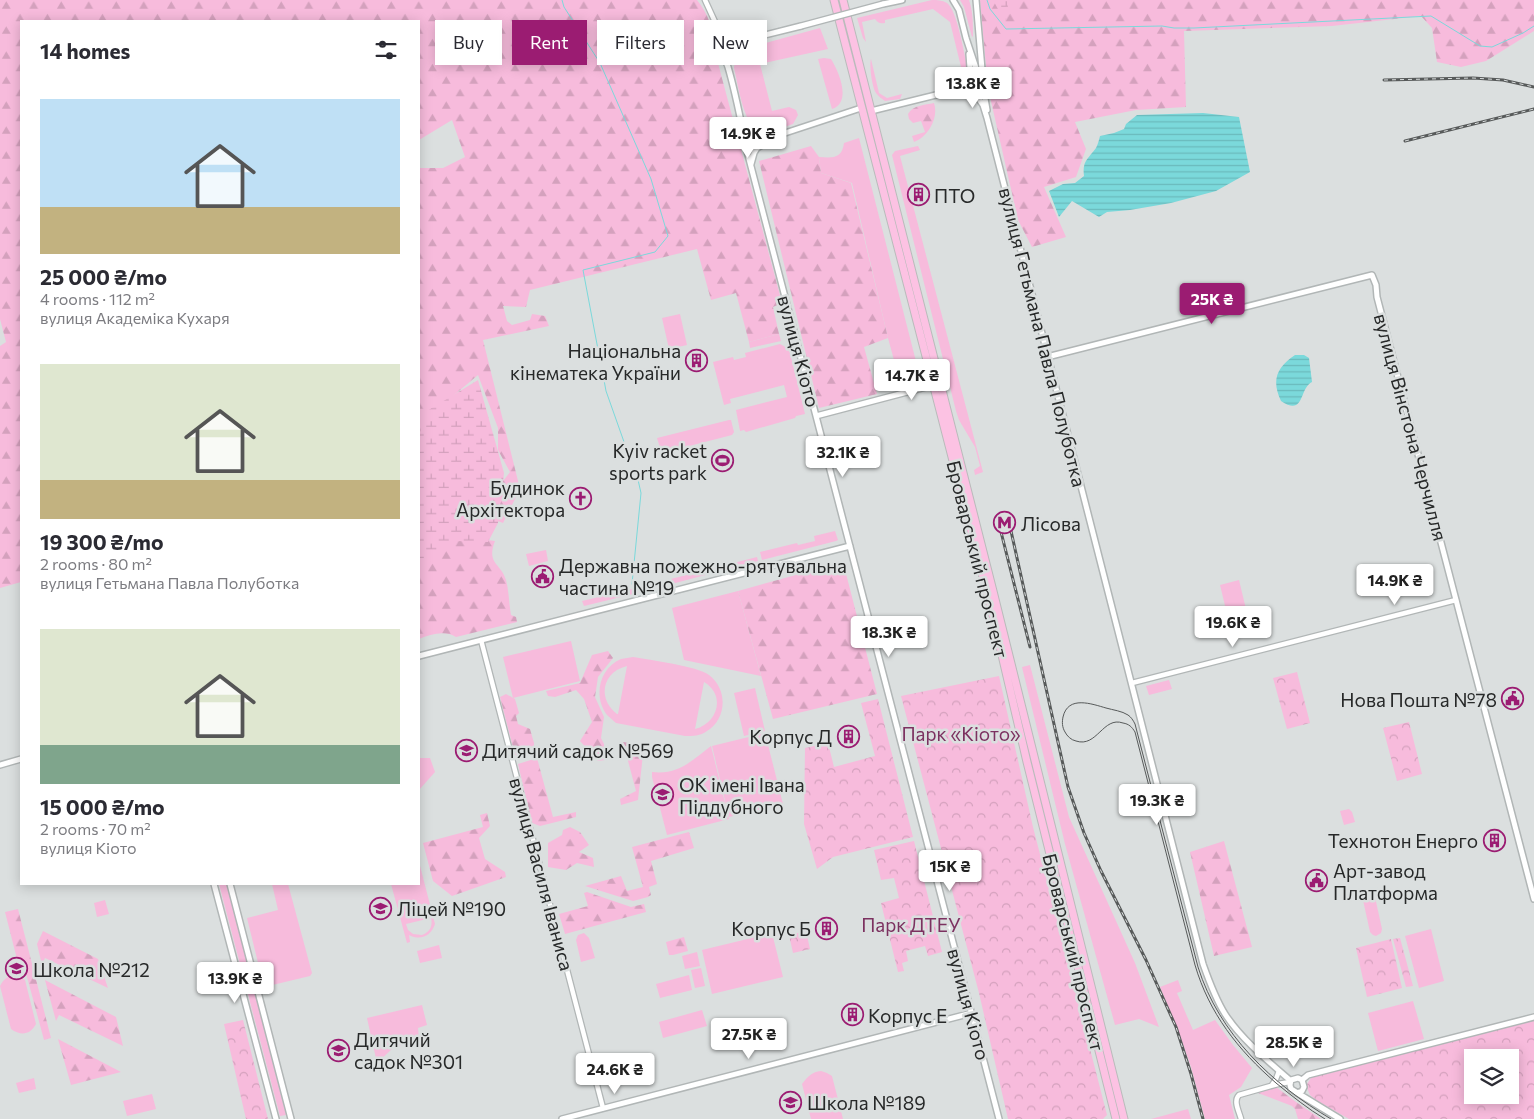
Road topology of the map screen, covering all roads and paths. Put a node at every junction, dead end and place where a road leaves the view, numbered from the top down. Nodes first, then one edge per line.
1 (705, 0) edge
2 (834, 0) edge
3 (843, 0) edge
4 (902, 0) edge
5 (953, 0) edge
6 (976, 0) edge
7 (714, 20) edge
8 (767, 35) edge
9 (966, 38) junction
10 (727, 65) edge
11 (969, 80) junction
12 (982, 82) junction
13 (948, 92) junction
14 (972, 92) junction
15 (861, 108) junction
16 (871, 111) junction
17 (987, 118) junction
18 (742, 121) junction
19 (756, 134) junction
20 (779, 135) junction
21 (745, 142) junction
22 (758, 147) junction
23 (751, 164) junction
24 (1047, 357) junction
25 (934, 385) junction
26 (816, 416) junction
27 (850, 546) junction
28 (1456, 600) junction
29 (481, 640) junction
30 (420, 656) edge
31 (1132, 683) junction
32 (20, 759) edge
33 (0, 765) edge
34 (214, 885) edge
35 (230, 885) edge
36 (1534, 900) edge
37 (972, 1014) junction
38 (1534, 1017) edge
39 (1278, 1071) junction
40 (1302, 1080) junction
41 (1290, 1082) junction
42 (1271, 1086) junction
43 (1297, 1092) junction
44 (603, 1108) junction
45 (276, 1119) edge
46 (291, 1119) edge
47 (562, 1119) edge
48 (999, 1119) edge
49 (1116, 1119) edge
50 (1124, 1119) edge
51 (1241, 1119) edge
52 (1340, 1119) edge

1 - 7 street
2 - 15 highway, Броварський проспект
3 - 16 highway, Броварський проспект
4 - 8 street, bridge
5 - 9 street
6 - 12 street, вулиця Гетьмана Павла Полуботка
9 - 11 street
9 - 12 street
10 - 18 street
11 - 12 street
11 - 13 street
11 - 14 street
12 - 14 street
12 - 17 street, вулиця Гетьмана Павла Полуботка
13 - 14 street
13 - 16 street
14 - 17 street, вулиця Гетьмана Павла Полуботка
15 - 20 street
15 - 25 highway, Броварський проспект
16 - 50 highway, Броварський проспект
17 - 24 street, вулиця Гетьмана Павла Полуботка
18 - 19 street
18 - 21 street, вулиця Кіото
19 - 20 street
19 - 21 street
19 - 22 street
20 - 22 street
21 - 22 street
21 - 23 street, вулиця Кіото
22 - 23 street
23 - 26 street, вулиця Кіото
24 - 28 street, вулиця Вінстона Черчилля
24 - 31 street, вулиця Гетьмана Павла Полуботка
25 - 26 street
25 - 49 highway, Броварський проспект
26 - 27 street, вулиця Кіото
27 - 29 street
27 - 37 street, вулиця Кіото
28 - 31 street
28 - 36 street, вулиця Вінстона Черчилля
29 - 30 street
29 - 44 street, вулиця Василя Іваниса
31 - 39 street, вулиця Гетьмана Павла Полуботка
32 - 33 street
34 - 45 street
35 - 46 street
37 - 44 street
37 - 48 street, вулиця Кіото
38 - 40 street
39 - 41 street, вулиця Гетьмана Павла Полуботка
39 - 42 street
40 - 41 street
40 - 43 street
41 - 42 street
41 - 43 street
42 - 51 street
43 - 52 street
44 - 47 street

